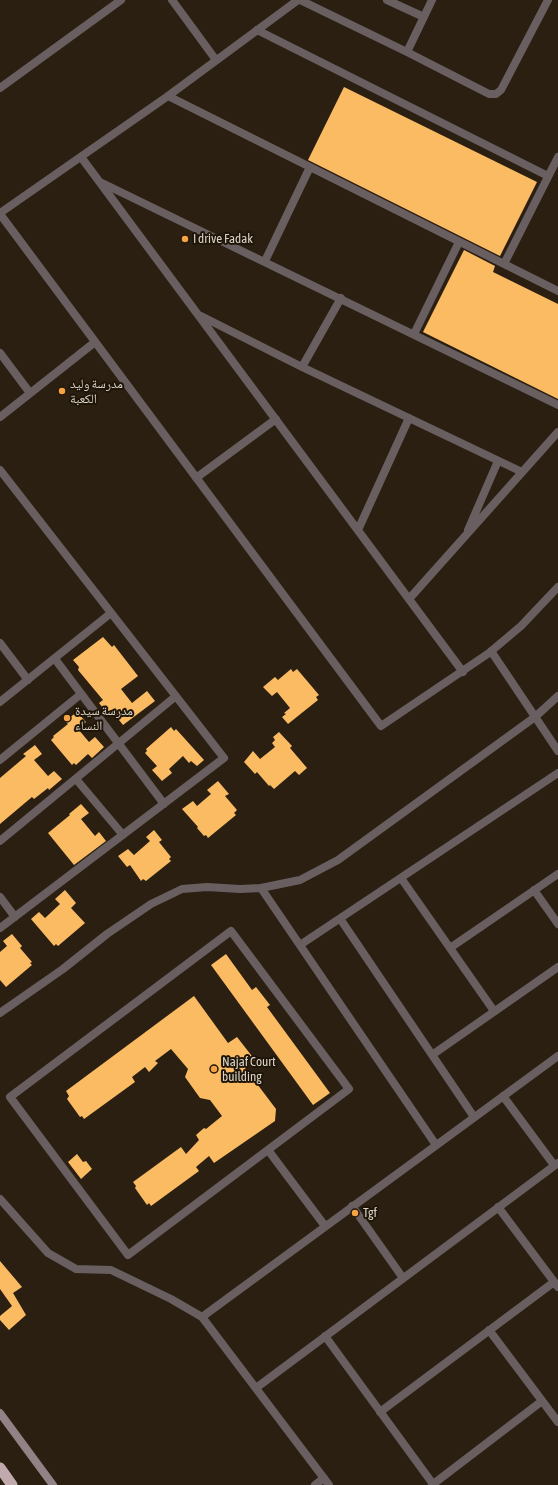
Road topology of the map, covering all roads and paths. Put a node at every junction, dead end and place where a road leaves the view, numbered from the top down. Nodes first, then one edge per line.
1 (121, 0) edge
2 (172, 0) edge
3 (299, 0) edge
4 (387, 0) edge
5 (432, 0) edge
6 (548, 0) edge
7 (424, 18) junction
8 (257, 30) junction
9 (407, 52) junction
10 (216, 60) junction
11 (0, 88) edge
12 (168, 96) junction
13 (81, 157) junction
14 (558, 157) edge
15 (310, 167) junction
16 (548, 176) junction
17 (98, 181) junction
18 (0, 213) edge
19 (459, 242) junction
20 (265, 261) junction
21 (504, 264) junction
22 (558, 291) edge
23 (341, 298) junction
24 (198, 315) junction
25 (414, 334) junction
26 (95, 342) junction
27 (0, 353) edge
28 (302, 367) junction
29 (30, 393) junction
30 (558, 405) edge
31 (0, 417) edge
32 (409, 418) junction
33 (276, 419) junction
34 (558, 432) edge
35 (498, 461) junction
36 (0, 470) edge
37 (522, 472) junction
38 (196, 478) junction
39 (358, 530) junction
40 (465, 537) junction
41 (558, 587) edge
42 (409, 599) junction
43 (111, 613) junction
44 (0, 643) edge
45 (491, 651) junction
46 (55, 659) junction
47 (463, 672) junction
48 (28, 680) junction
49 (81, 694) junction
50 (176, 696) junction
51 (558, 696) edge
52 (0, 702) edge
53 (535, 717) junction
54 (118, 743) junction
55 (558, 752) edge
56 (0, 760) edge
57 (558, 773) edge
58 (76, 778) junction
59 (164, 804) junction
60 (123, 835) junction
61 (0, 841) edge
62 (558, 874) edge
63 (401, 878) junction
64 (261, 888) junction
65 (534, 890) junction
66 (0, 897) edge
67 (15, 917) junction
68 (341, 920) junction
69 (558, 924) edge
70 (0, 928) edge
71 (300, 945) junction
72 (450, 948) junction
73 (558, 967) edge
74 (494, 1011) junction
75 (0, 1013) edge
76 (432, 1055) junction
77 (558, 1056) edge
78 (503, 1096) junction
79 (474, 1117) junction
80 (436, 1145) junction
81 (268, 1150) junction
82 (556, 1164) edge
83 (0, 1199) edge
84 (352, 1206) junction
85 (498, 1208) junction
86 (325, 1226) junction
87 (403, 1278) junction
88 (556, 1285) edge
89 (202, 1317) junction
90 (489, 1330) junction
91 (325, 1336) junction
92 (256, 1388) junction
93 (542, 1401) junction
94 (380, 1412) junction
95 (0, 1413) edge
96 (558, 1422) edge
97 (0, 1468) edge
98 (326, 1482) edge
99 (12, 1485) edge
100 (53, 1485) edge
101 (315, 1485) edge
102 (433, 1485) edge

1 - 11 street
2 - 10 street
3 - 8 street
3 - 9 street
4 - 7 street
5 - 7 street
6 - 9 street
7 - 9 street
8 - 10 street
8 - 16 street
10 - 12 street
12 - 13 street
12 - 15 street
13 - 17 street
13 - 18 street
14 - 16 street
15 - 19 street
15 - 20 street
16 - 21 street
17 - 20 street
17 - 24 street
18 - 26 street
19 - 21 street
19 - 25 street
20 - 23 street
21 - 22 street
23 - 25 street
23 - 28 street
24 - 28 street
24 - 33 street
25 - 30 street
26 - 29 street
26 - 38 street
27 - 29 street
28 - 32 street
29 - 31 street
32 - 35 street
32 - 39 street
33 - 38 street
33 - 39 street
34 - 37 street
35 - 37 street
35 - 40 street
36 - 43 street
37 - 40 street
38 - 47 street
39 - 42 street
40 - 42 street
41 - 45 street
42 - 47 street
43 - 46 street
43 - 50 street
44 - 48 street
45 - 47 street
45 - 53 street
46 - 48 street
46 - 49 street
48 - 52 street
49 - 54 street
49 - 56 street
50 - 54 street
50 - 59 street
51 - 53 street
53 - 55 street
53 - 64 street
54 - 58 street
54 - 59 street
57 - 63 street
58 - 60 street
58 - 61 street
59 - 60 street
60 - 67 street
62 - 65 street
63 - 68 street
63 - 72 street
64 - 71 street
64 - 75 street
65 - 69 street
65 - 72 street
66 - 67 street
67 - 70 street
68 - 71 street
68 - 76 street
71 - 80 street
72 - 74 street
73 - 74 street
74 - 76 street
76 - 79 street
77 - 78 street
78 - 79 street
78 - 82 street
79 - 80 street
80 - 84 street
81 - 81 street
81 - 86 street
82 - 85 street
83 - 89 street
84 - 86 street
84 - 87 street
85 - 87 street
85 - 88 street
86 - 89 street
87 - 91 street
88 - 90 street
89 - 92 street
90 - 93 street
90 - 94 street
91 - 92 street
91 - 94 street
92 - 98 street
93 - 96 street
93 - 102 street
94 - 102 street
95 - 100 main road
97 - 99 highway
98 - 101 street

